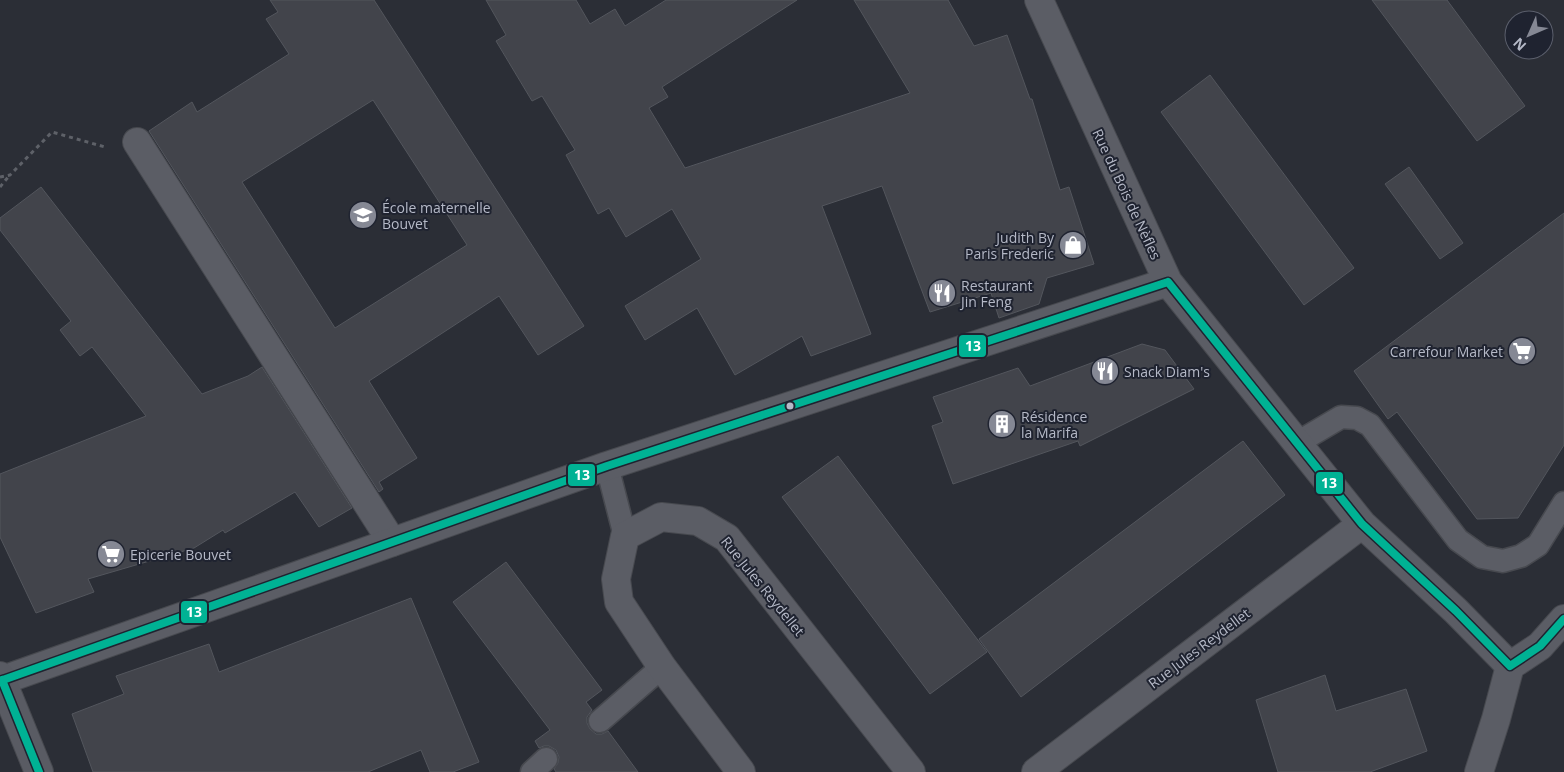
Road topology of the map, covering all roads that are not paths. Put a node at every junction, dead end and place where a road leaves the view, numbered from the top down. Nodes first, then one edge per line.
1 (1039, 0) edge
2 (142, 150) road end
3 (1168, 282) junction
4 (1297, 443) junction
5 (607, 466) junction
6 (1564, 503) edge
7 (1362, 524) junction
8 (625, 536) junction
9 (392, 542) junction
10 (1564, 619) edge
11 (1510, 666) junction
12 (662, 667) junction
13 (1, 679) edge
14 (600, 721) dead end
15 (39, 772) edge
16 (741, 772) edge
17 (911, 772) edge
18 (1036, 772) edge
19 (1479, 772) edge

1 - 3 street, Rue du Bois de Nèfles
2 - 9 street
3 - 4 street, Rue du Bois de Nèfles
3 - 5 street
4 - 6 lane
4 - 7 street, Rue du Bois de Nèfles
5 - 8 lane
5 - 9 street
7 - 11 street, Rue du Bois de Nèfles
7 - 18 street, Rue Jules Reydellet
8 - 12 street
8 - 17 street, Rue Jules Reydellet
9 - 13 street
10 - 11 street
11 - 19 street
12 - 14 lane
12 - 16 street
13 - 15 main road

